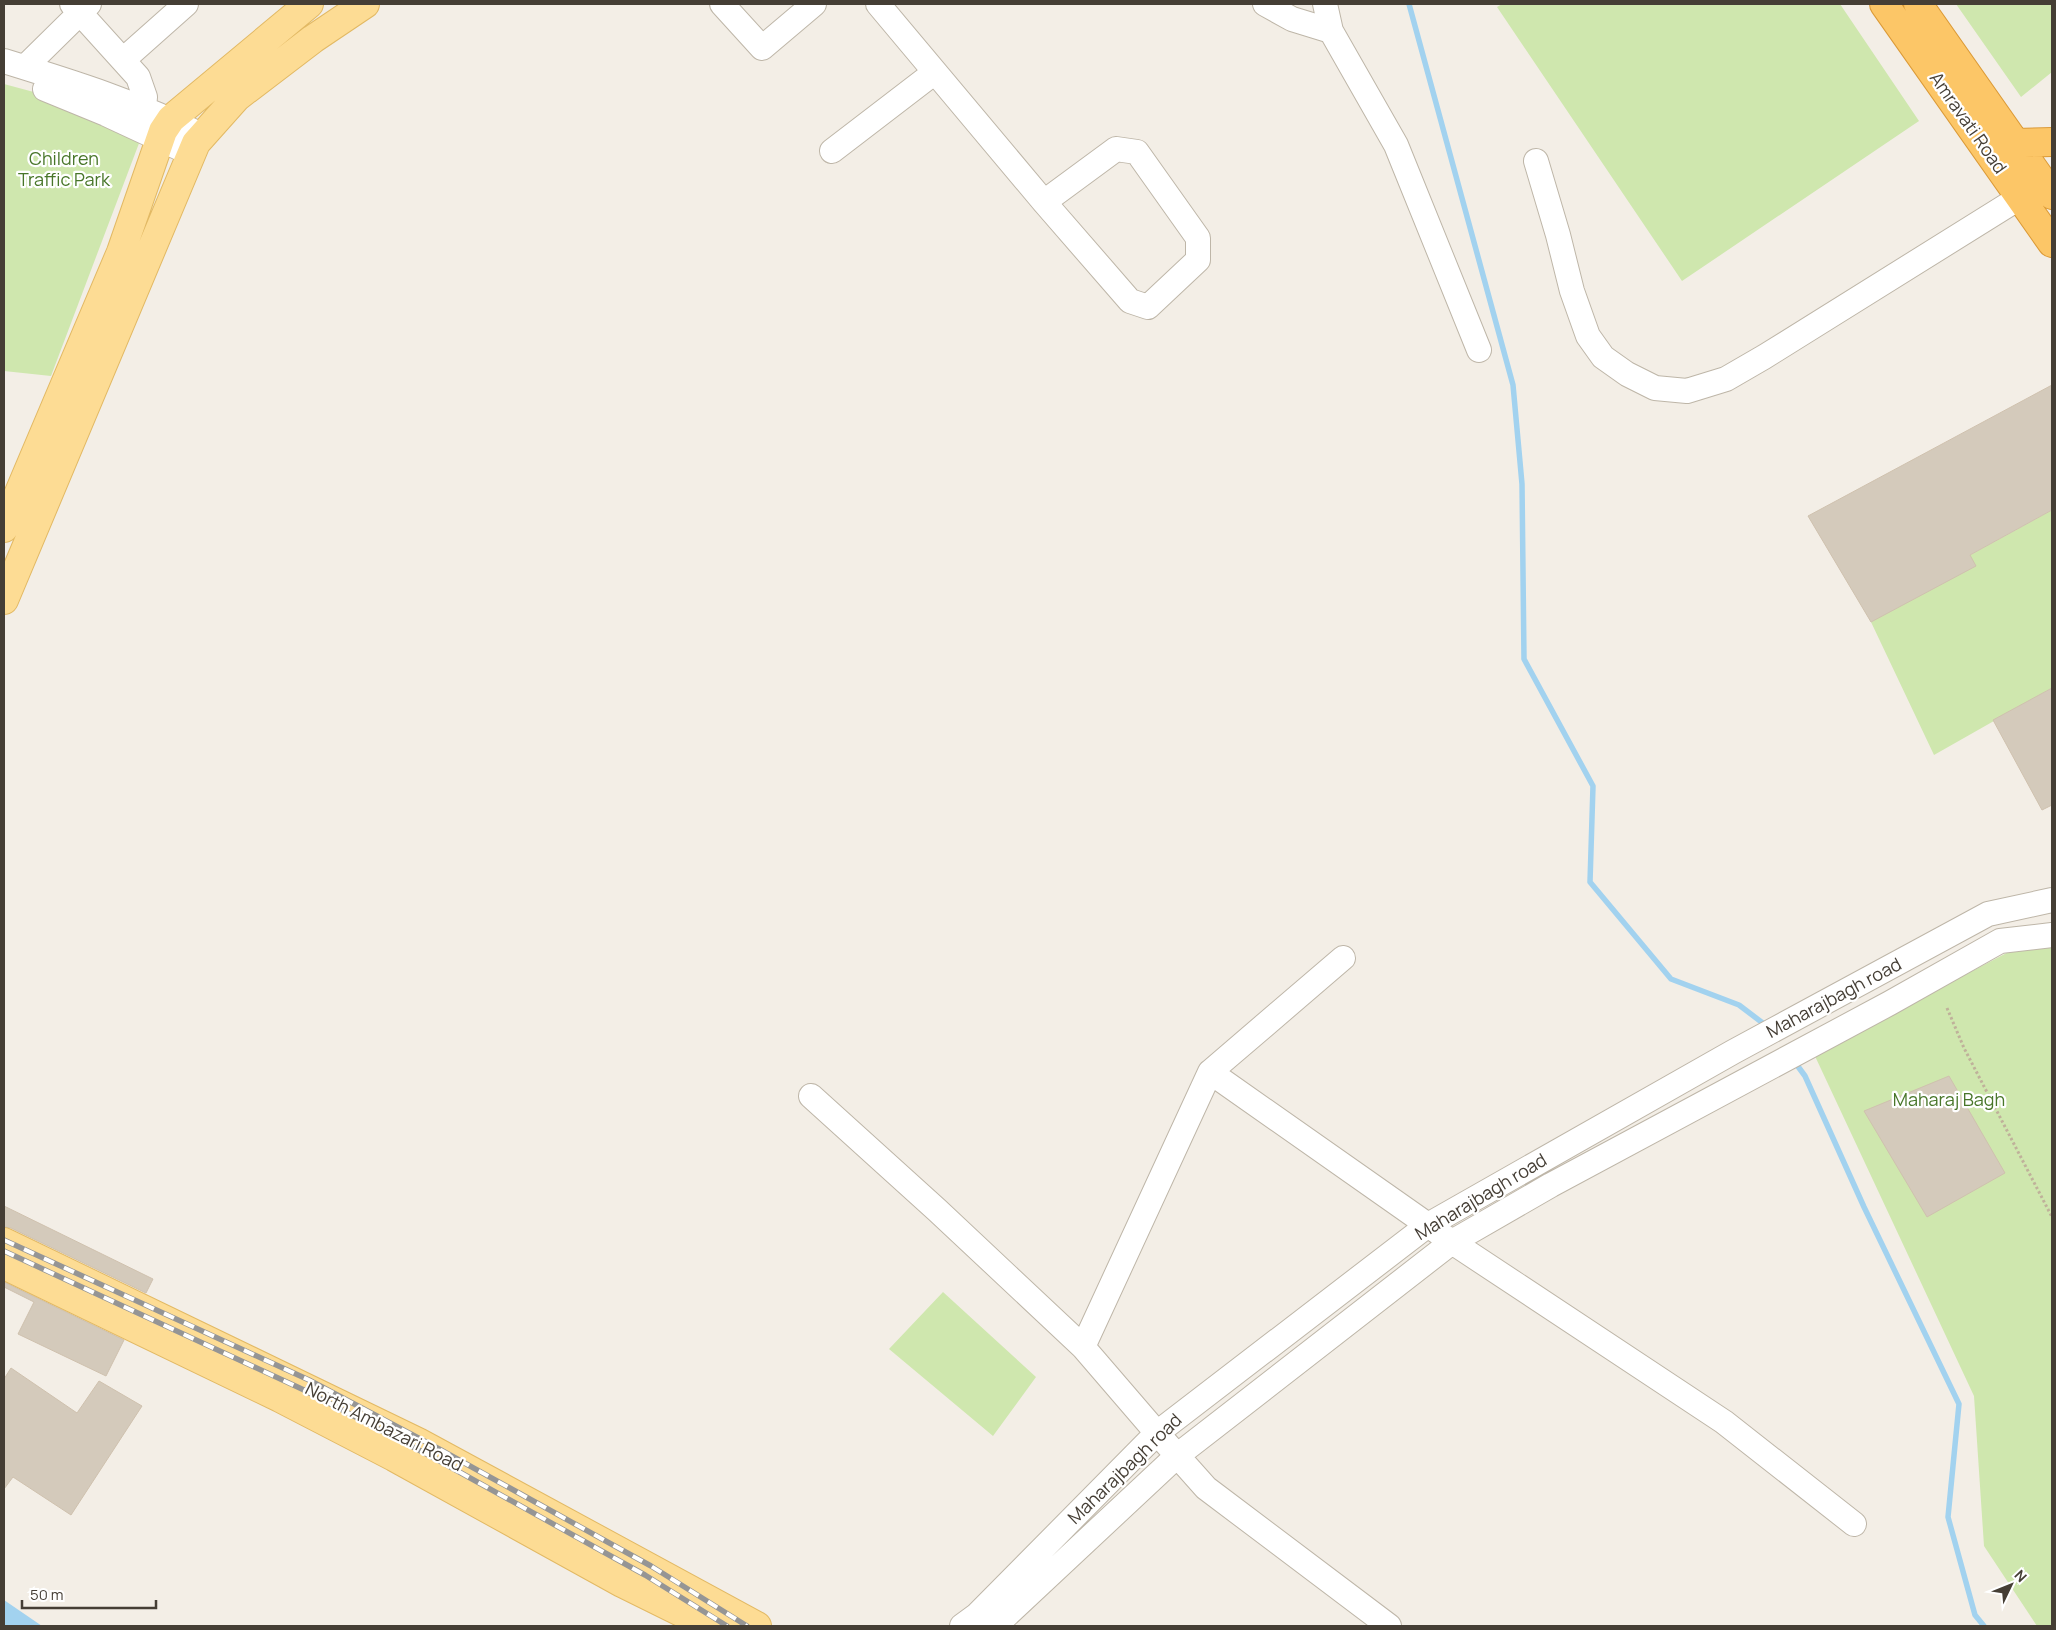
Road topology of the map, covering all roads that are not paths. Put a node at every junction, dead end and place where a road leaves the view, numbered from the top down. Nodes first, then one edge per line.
1 (186, 4) edge
2 (309, 4) edge
3 (364, 4) edge
4 (722, 4) edge
5 (814, 4) edge
6 (878, 4) edge
7 (1265, 4) edge
8 (1325, 4) edge
9 (1884, 4) edge
10 (1918, 4) edge
11 (80, 7) edge
12 (1331, 32) junction
13 (123, 60) junction
14 (14, 64) edge
15 (935, 72) junction
16 (4, 78) edge
17 (153, 124) junction
18 (2052, 142) edge
19 (2015, 143) junction
20 (197, 145) junction
21 (832, 151) dead end
22 (1536, 161) dead end
23 (2043, 195) edge
24 (1044, 202) junction
25 (2052, 243) edge
26 (1479, 350) dead end
27 (4, 528) edge
28 (4, 600) edge
29 (2052, 900) edge
30 (2052, 935) edge
31 (1343, 958) dead end
32 (1210, 1072) junction
33 (811, 1096) dead end
34 (1428, 1225) junction
35 (4, 1242) edge
36 (1452, 1242) junction
37 (4, 1265) edge
38 (1082, 1347) junction
39 (1157, 1433) junction
40 (1178, 1455) junction
41 (1854, 1524) dead end
42 (709, 1626) edge
43 (757, 1626) edge
44 (962, 1626) edge
45 (995, 1626) edge
46 (1389, 1626) edge

1 - 13 street
2 - 17 main road
3 - 20 main road
4 - 5 street
6 - 15 street
7 - 12 street
8 - 12 street
9 - 23 highway, Amravati Road
10 - 19 highway
11 - 13 street
11 - 14 street
12 - 26 street
13 - 17 street
14 - 17 street
15 - 21 street
15 - 24 street
16 - 17 street
17 - 20 street
17 - 27 main road
18 - 19 highway
19 - 23 highway
20 - 28 main road
22 - 23 street
23 - 25 highway, Amravati Road
24 - 24 street
29 - 34 street, Maharajbagh road
30 - 36 street, Maharajbagh road
31 - 32 street
32 - 34 street
32 - 38 street
33 - 38 street
34 - 36 street
34 - 39 street, Maharajbagh road
35 - 43 main road, North Ambazari Road
36 - 40 street, Maharajbagh road
36 - 41 street
37 - 42 main road, North Ambazari Road
38 - 39 street
39 - 40 street
39 - 44 street, Maharajbagh road
40 - 45 street, Maharajbagh road
40 - 46 street

